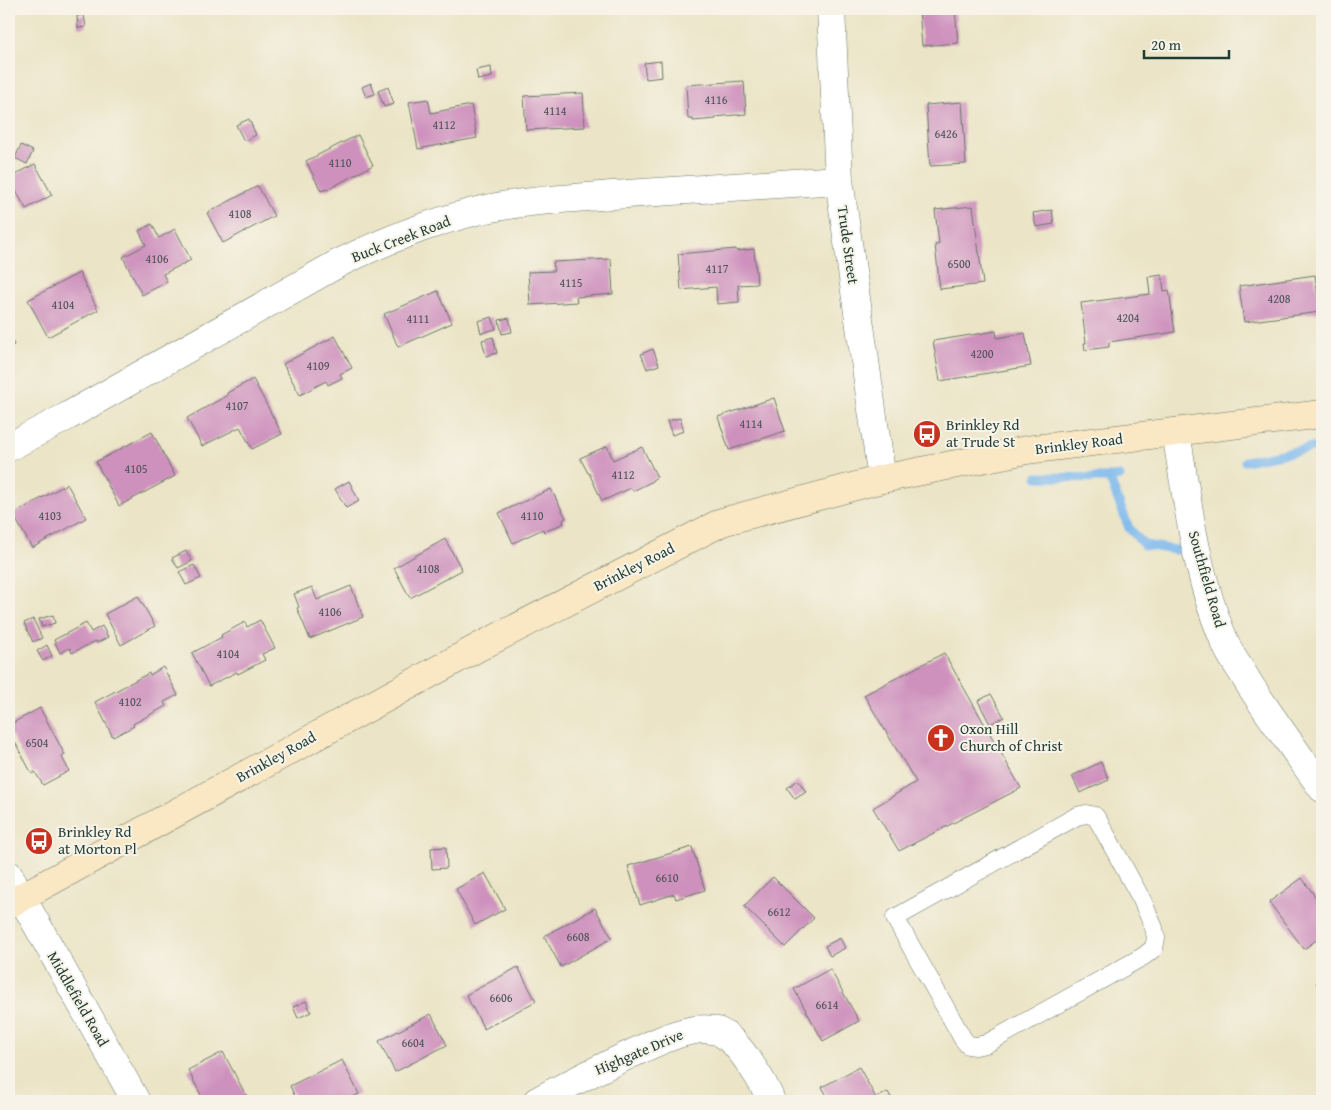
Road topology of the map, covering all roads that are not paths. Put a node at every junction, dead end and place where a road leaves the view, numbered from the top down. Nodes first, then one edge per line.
1 (831, 9) edge
2 (838, 180) junction
3 (1322, 414) edge
4 (1176, 432) junction
5 (9, 447) edge
6 (882, 480) junction
7 (1322, 788) edge
8 (13, 892) edge
9 (895, 918) joint
10 (136, 1101) edge
11 (537, 1101) edge
12 (771, 1101) edge

1 - 2 street, Trude Street
2 - 5 street, Buck Creek Road
2 - 6 street, Trude Street
3 - 4 main road, Brinkley Road
4 - 6 main road, Brinkley Road
4 - 7 street, Southfield Road
6 - 8 main road, Brinkley Road
8 - 10 street, Middlefield Road
9 - 9 lane
11 - 12 street, Highgate Drive

